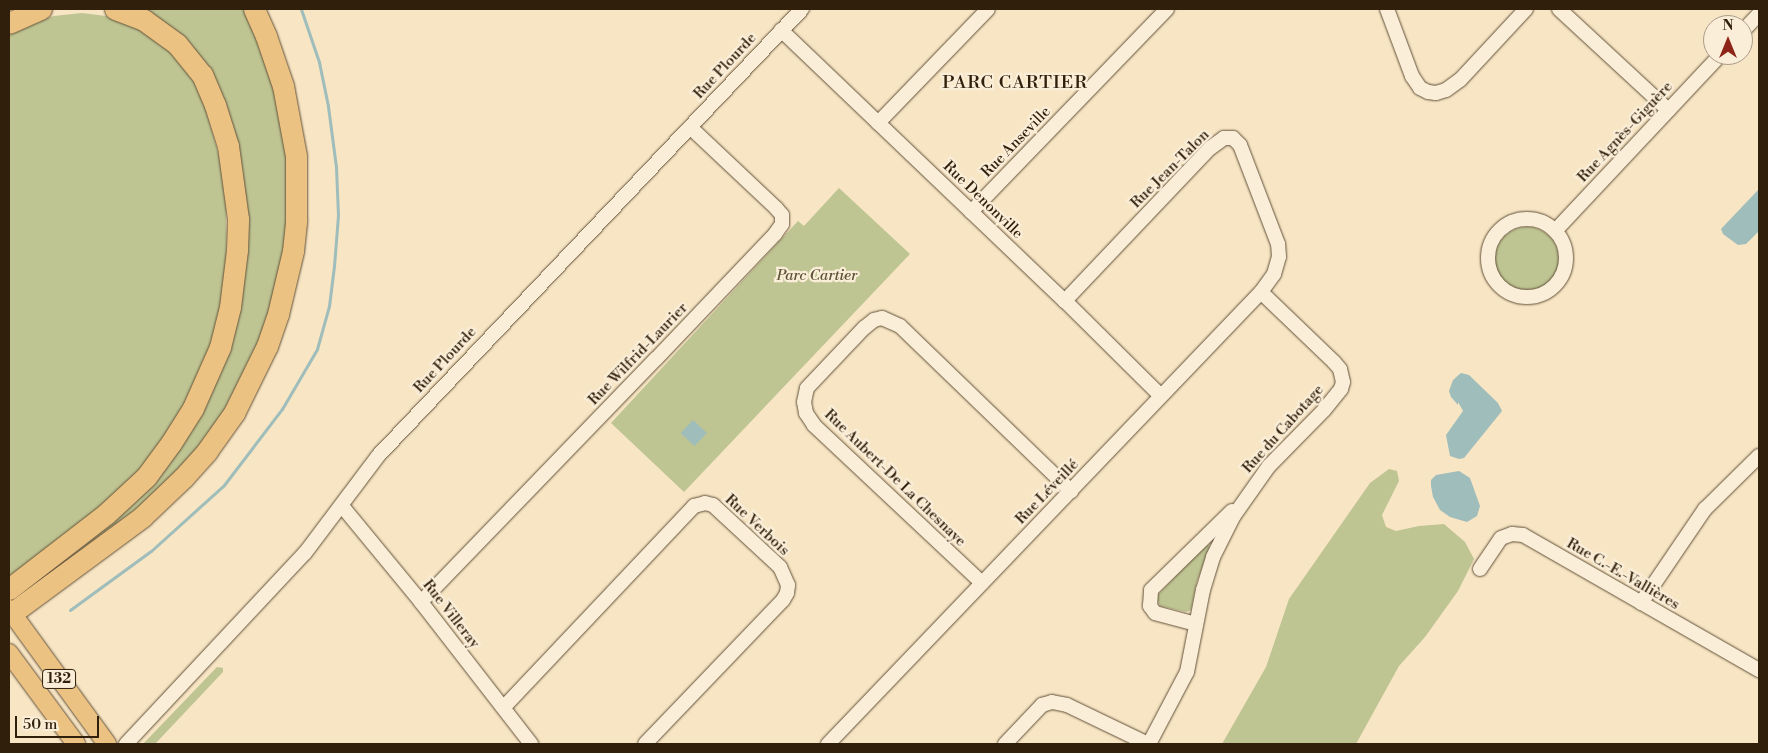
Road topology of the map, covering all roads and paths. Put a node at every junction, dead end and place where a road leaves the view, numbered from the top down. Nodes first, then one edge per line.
1 (41, 9) edge
2 (115, 9) edge
3 (254, 9) edge
4 (802, 9) edge
5 (988, 9) edge
6 (1167, 9) edge
7 (1387, 9) edge
8 (1526, 9) edge
9 (1559, 9) edge
10 (9, 23) edge
11 (781, 30) junction
12 (1711, 65) edge
13 (1668, 110) junction
14 (878, 123) junction
15 (690, 127) junction
16 (971, 212) junction
17 (1555, 231) junction
18 (1279, 257) joint
19 (1261, 292) junction
20 (1065, 301) junction
21 (1160, 395) junction
22 (1759, 456) edge
23 (1071, 491) junction
24 (1244, 500) junction
25 (342, 506) junction
26 (1480, 569) dead end
27 (982, 583) junction
28 (9, 588) edge
29 (421, 602) junction
30 (1641, 603) junction
31 (10, 612) edge
32 (1196, 624) junction
33 (9, 653) edge
34 (1759, 670) edge
35 (504, 707) junction
36 (76, 744) edge
37 (107, 744) edge
38 (126, 744) edge
39 (530, 744) edge
40 (644, 744) edge
41 (828, 744) edge
42 (1005, 744) edge
43 (1149, 744) edge

1 - 10 highway
2 - 28 highway
3 - 31 highway
4 - 11 street, Rue Plourde
5 - 14 street
6 - 16 street, Rue Anseville
7 - 8 street
9 - 13 street
11 - 14 street, Rue Denonville
11 - 15 street, Rue Plourde
12 - 13 street, Rue Agnès-Giguère
13 - 17 street, Rue Agnès-Giguère
14 - 16 street, Rue Denonville
15 - 25 street, Rue Plourde
15 - 29 street, Rue Wilfrid-Laurier
16 - 20 street, Rue Denonville
17 - 17 street
18 - 19 street, Rue Léveillé
18 - 20 street, Rue Jean-Talon
19 - 21 street, Rue Léveillé
19 - 24 street, Rue du Cabotage
20 - 21 street, Rue Denonville
21 - 23 street, Rue Léveillé
22 - 30 street
23 - 27 street, Rue Léveillé
23 - 27 street, Rue Aubert-De La Chesnaye
24 - 32 street, Rue du Cabotage
24 - 32 street, Rue du Cabotage
25 - 29 street, Rue Villeray
25 - 38 street, Rue Plourde
26 - 30 street, Rue C.-E.-Vallières
27 - 41 street, Rue Léveillé
29 - 35 street, Rue Villeray
30 - 34 street, Rue C.-E.-Vallières
31 - 37 main road, 132
32 - 43 street, Rue du Cabotage
33 - 36 main road, 132
35 - 39 street, Rue Villeray
35 - 40 street, Rue Verbois
42 - 43 street

